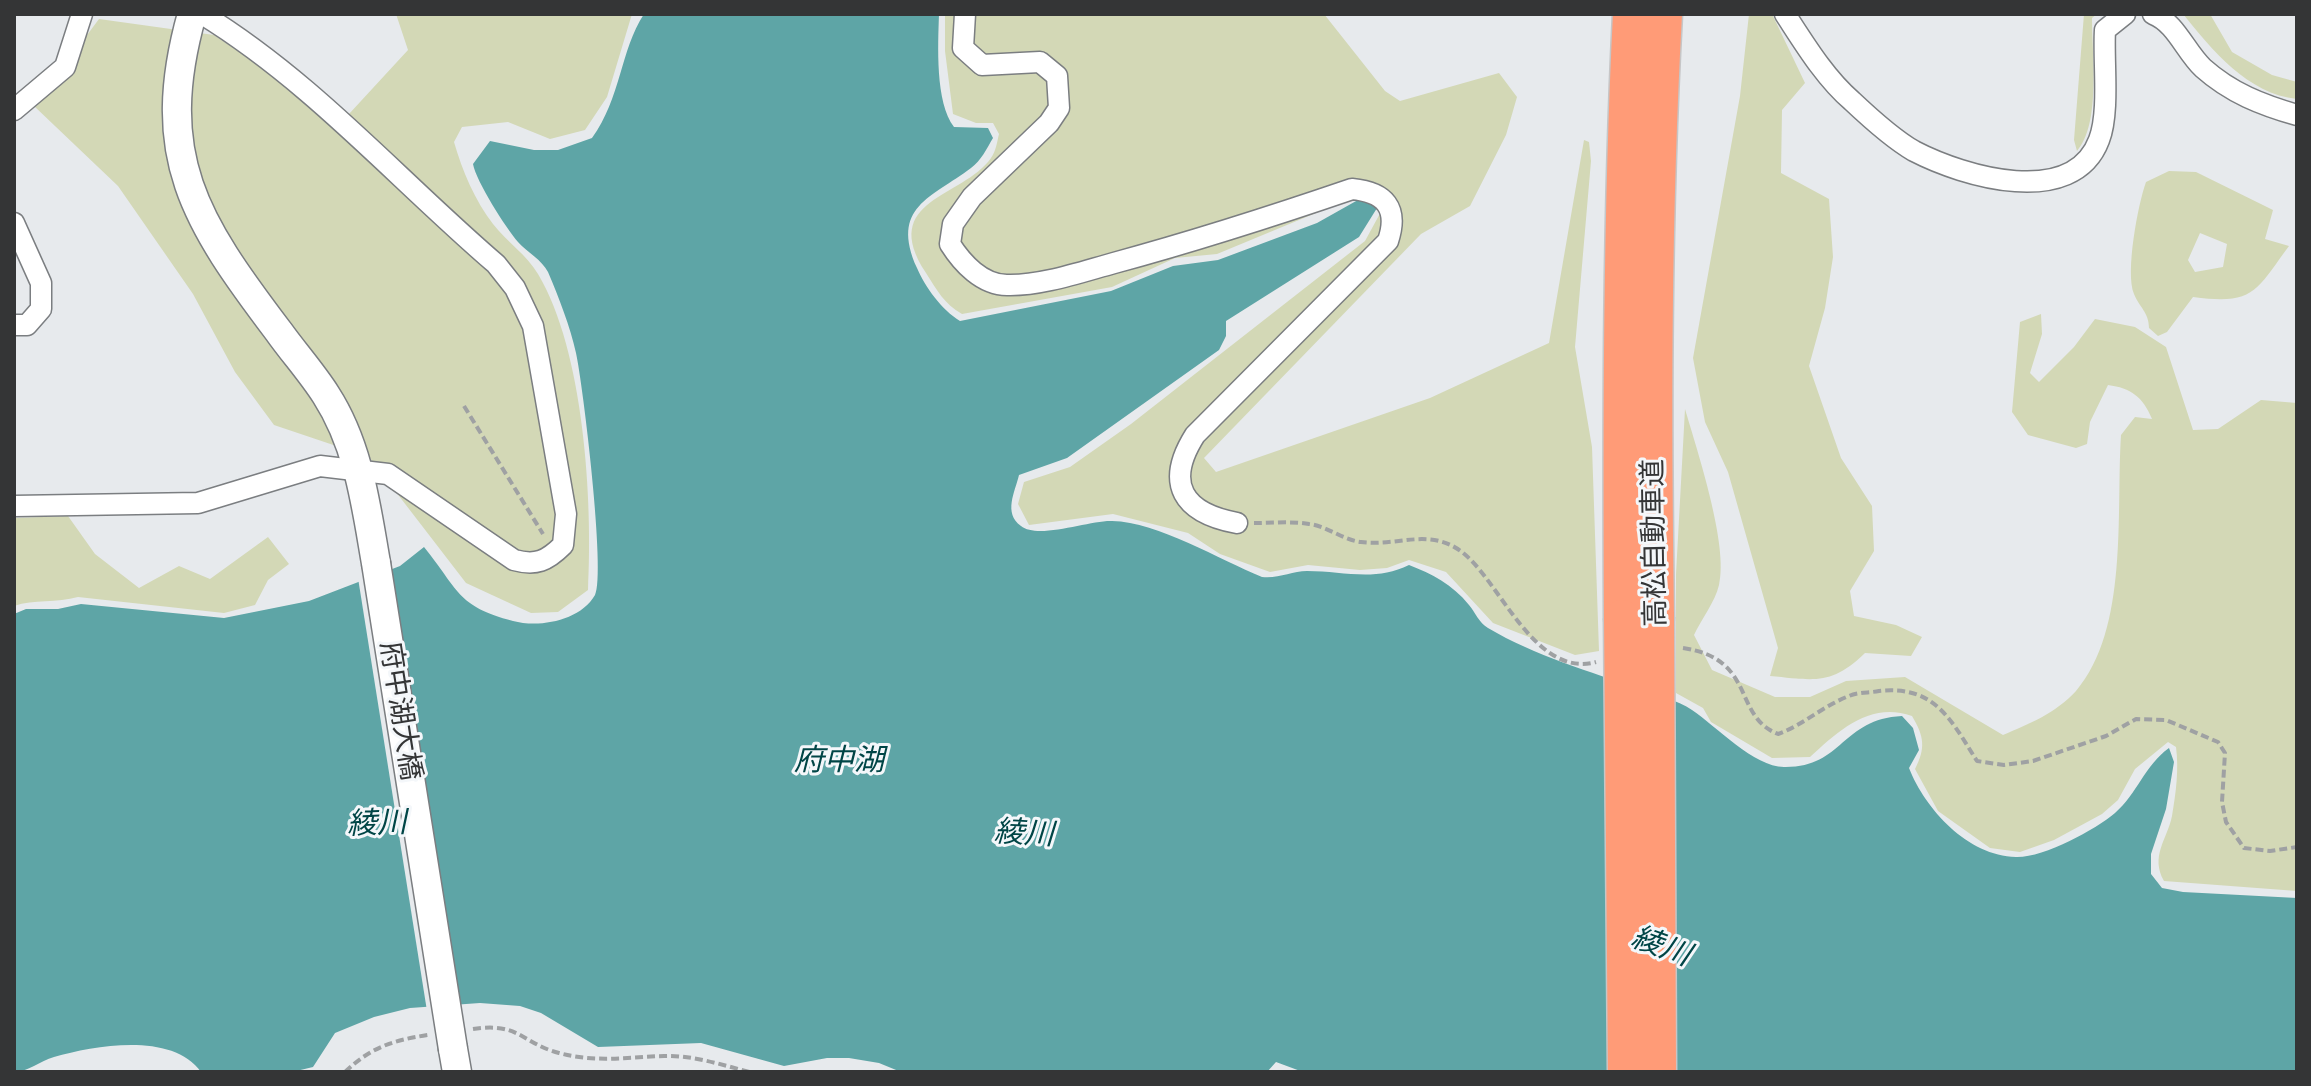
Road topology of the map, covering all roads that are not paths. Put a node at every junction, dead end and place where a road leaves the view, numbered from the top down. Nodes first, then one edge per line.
1 (82, 14) edge
2 (192, 14) edge
3 (202, 14) edge
4 (965, 14) edge
5 (1631, 14) edge
6 (1664, 14) edge
7 (1785, 14) edge
8 (2125, 14) edge
9 (2153, 14) edge
10 (14, 110) edge
11 (2297, 115) edge
12 (14, 223) edge
13 (14, 325) edge
14 (359, 471) junction
15 (14, 506) edge
16 (1237, 523) road end
17 (1650, 627) junction
18 (453, 1046) edge
19 (1626, 1072) edge
20 (1658, 1072) edge

1 - 10 street
2 - 14 street, 府中湖大橋
3 - 14 street
4 - 16 street
5 - 17 highway, 高松自動車道
6 - 17 highway, 高松自動車道
7 - 8 street
9 - 11 street
12 - 13 street
14 - 15 street
14 - 18 street, 府中湖大橋, bridge
17 - 19 highway, 高松自動車道, bridge
17 - 20 highway, 高松自動車道, bridge

